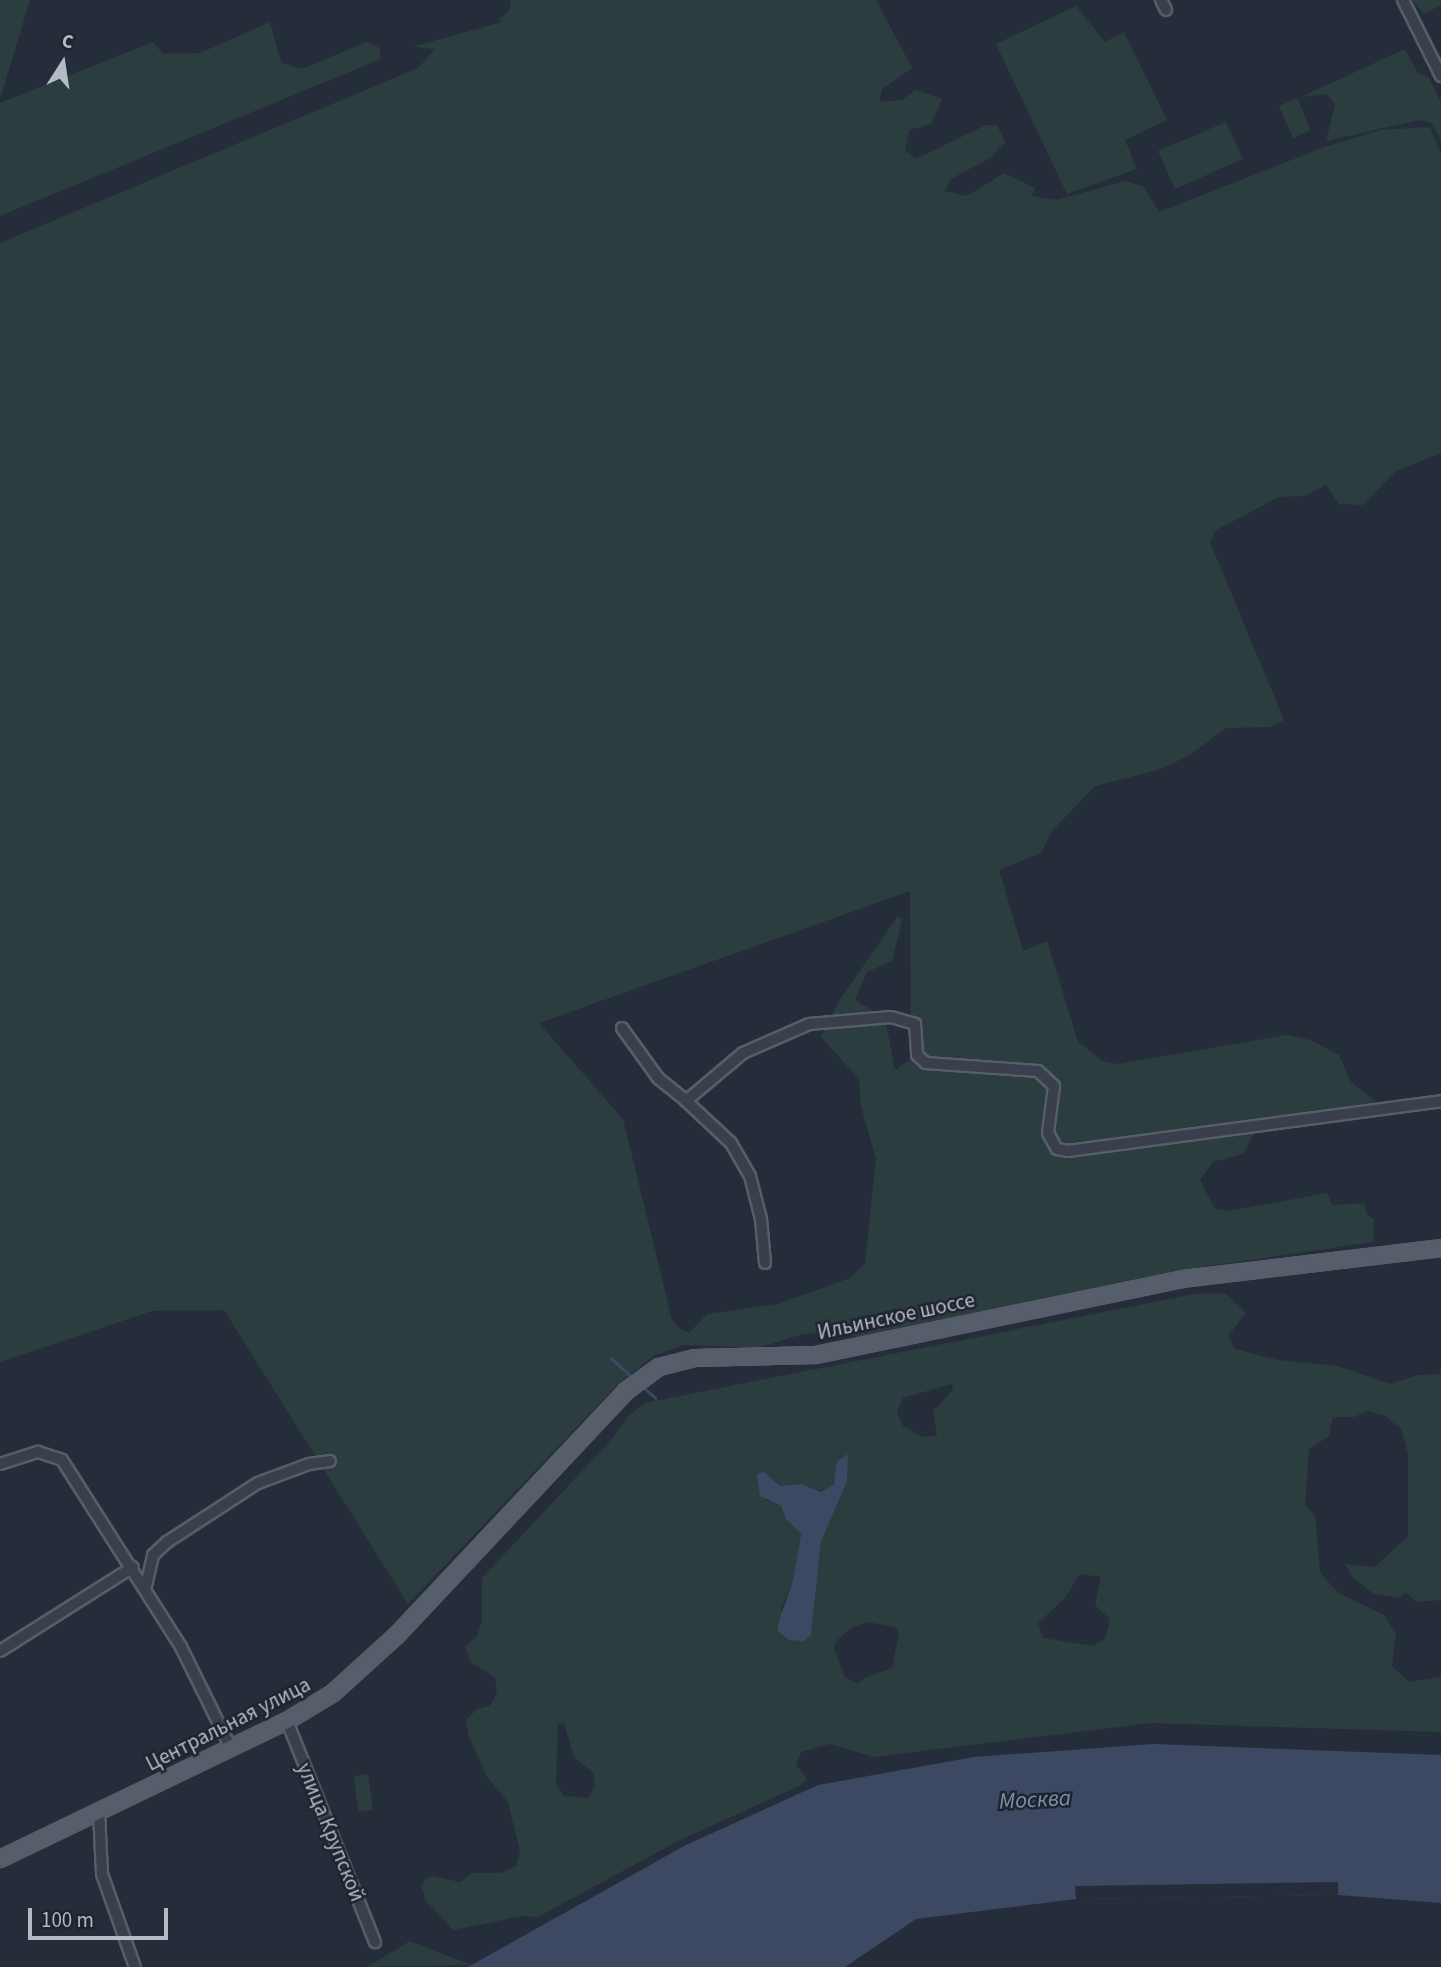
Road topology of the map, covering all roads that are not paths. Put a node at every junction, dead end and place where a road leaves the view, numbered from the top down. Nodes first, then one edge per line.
1 (1403, 0) edge
2 (1441, 76) edge
3 (622, 1028) dead end
4 (686, 1101) junction
5 (1441, 1101) edge
6 (1441, 1248) edge
7 (765, 1263) dead end
8 (330, 1461) dead end
9 (0, 1464) edge
10 (133, 1567) junction
11 (445, 1583) joint
12 (146, 1589) junction
13 (0, 1651) edge
14 (287, 1721) junction
15 (231, 1748) junction
16 (99, 1812) junction
17 (0, 1859) edge
18 (375, 1942) dead end
19 (135, 1967) edge

1 - 2 street
3 - 4 street
4 - 5 street
4 - 7 street
6 - 11 main road, Ильинское шоссе
8 - 12 street
9 - 10 street
10 - 12 street
10 - 13 street
11 - 14 main road, Центральная улица
12 - 15 street
14 - 15 main road, Центральная улица
14 - 18 street, улица Крупской
15 - 16 main road, Центральная улица
16 - 17 main road, Центральная улица
16 - 19 street

